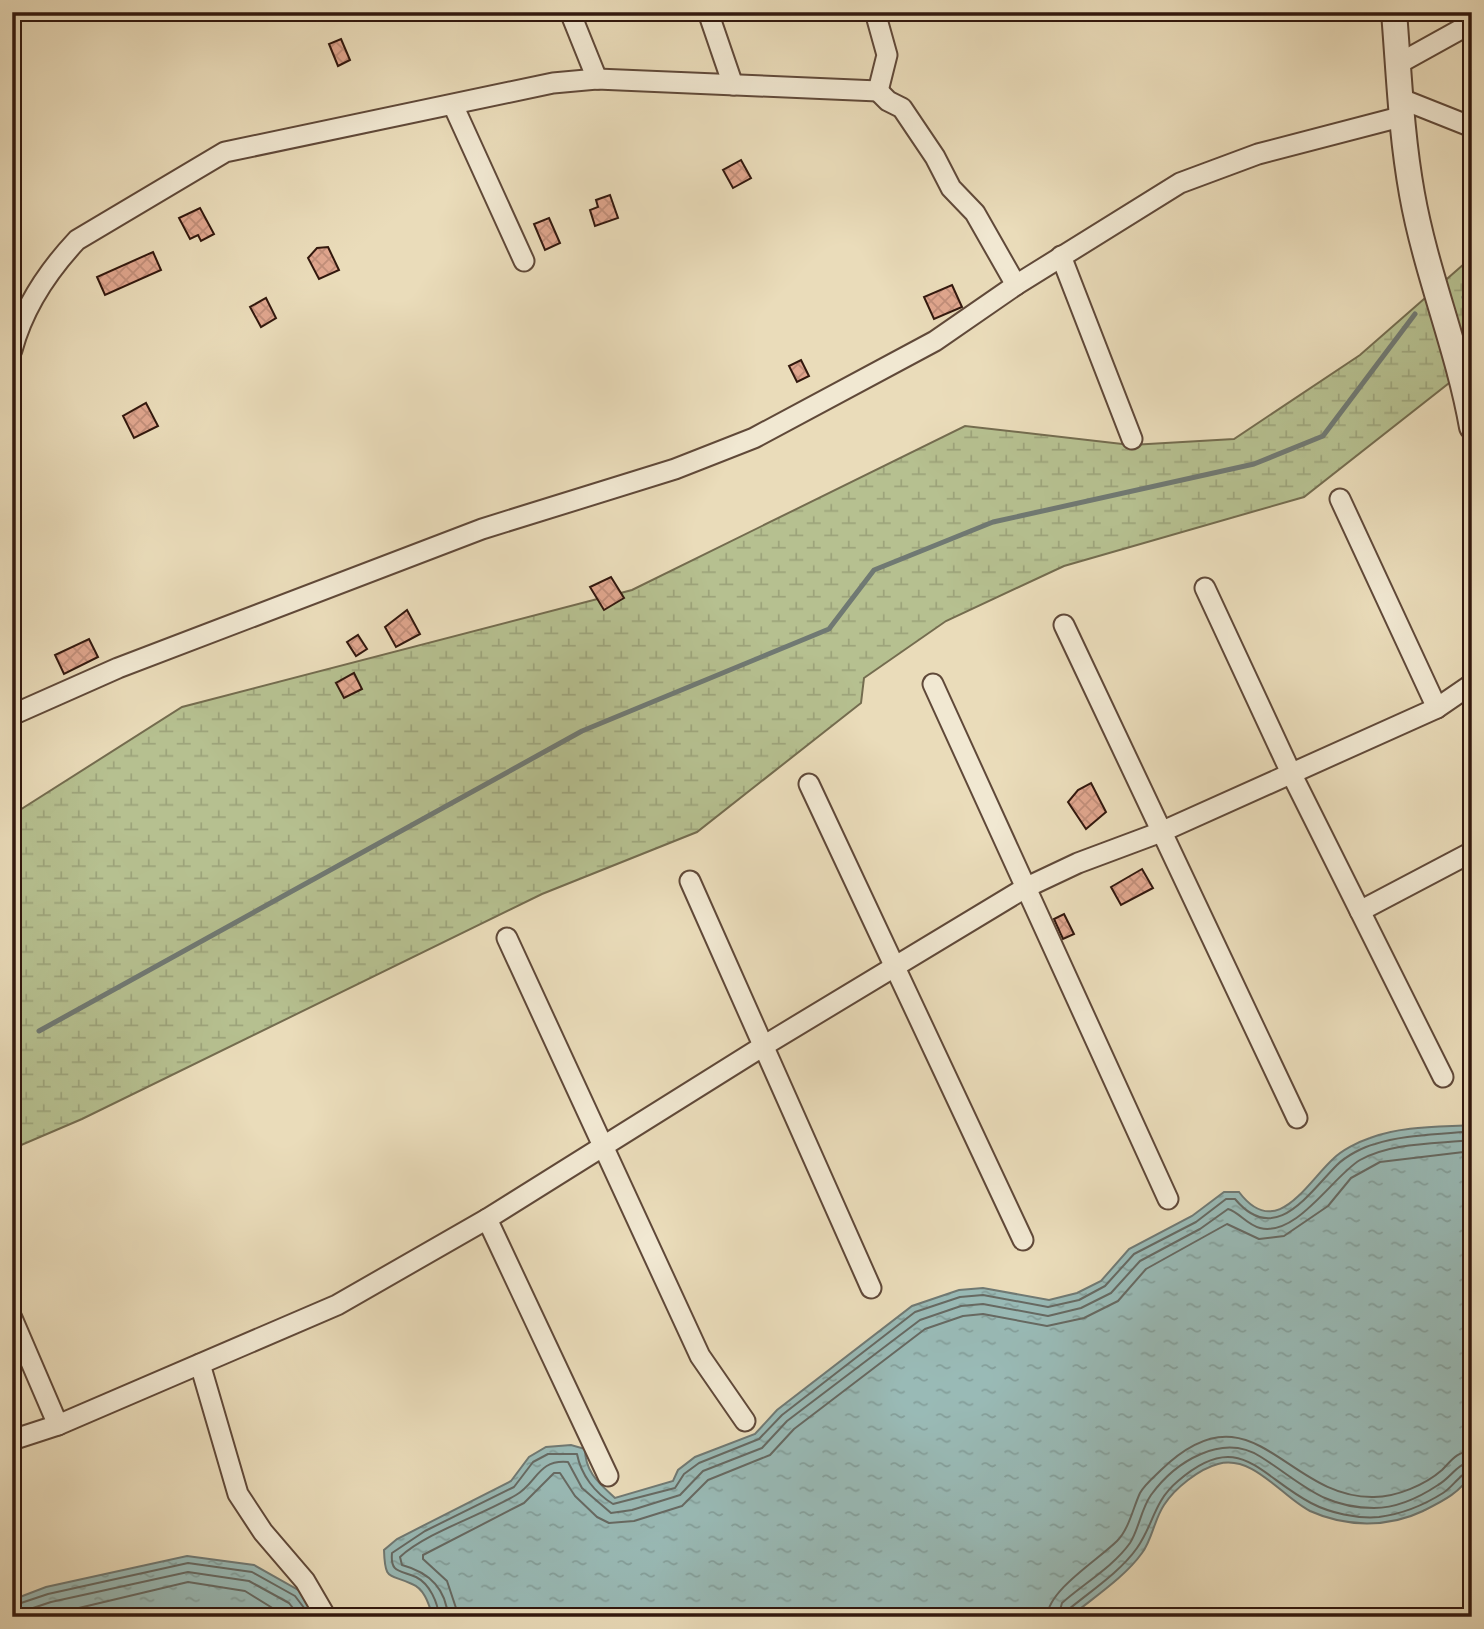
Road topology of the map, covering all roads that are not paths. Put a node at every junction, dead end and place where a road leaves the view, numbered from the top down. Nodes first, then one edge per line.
1 (570, 12) edge
2 (708, 12) edge
3 (875, 12) edge
4 (1394, 12) edge
5 (1472, 23) edge
6 (1398, 64) junction
7 (597, 79) junction
8 (733, 85) junction
9 (878, 91) junction
10 (453, 105) junction
11 (1400, 107) junction
12 (1472, 127) edge
13 (1062, 256) junction
14 (524, 261) dead end
15 (1016, 285) junction
16 (12, 350) edge
17 (1472, 428) edge
18 (1132, 439) dead end
19 (1340, 499) dead end
20 (1205, 589) dead end
21 (1064, 625) dead end
22 (933, 684) dead end
23 (1472, 684) edge
24 (1437, 708) junction
25 (12, 715) edge
26 (1291, 773) junction
27 (809, 784) dead end
28 (1161, 832) junction
29 (1472, 852) edge
30 (690, 881) dead end
31 (1025, 888) junction
32 (1360, 911) junction
33 (507, 939) dead end
34 (895, 968) junction
35 (765, 1045) junction
36 (1443, 1077) dead end
37 (1297, 1118) dead end
38 (602, 1147) junction
39 (1168, 1199) dead end
40 (487, 1219) junction
41 (1023, 1240) dead end
42 (871, 1288) dead end
43 (12, 1318) edge
44 (200, 1364) junction
45 (745, 1421) dead end
46 (58, 1425) junction
47 (12, 1440) edge
48 (608, 1476) dead end
49 (326, 1617) edge

1 - 7 street
2 - 8 street
3 - 9 street
4 - 6 street
5 - 6 street
6 - 11 street
7 - 8 street
7 - 10 street
8 - 9 street
9 - 15 street
10 - 14 street
10 - 16 street
11 - 12 street
11 - 13 street
11 - 17 street
13 - 15 street
13 - 18 street
15 - 25 street
19 - 24 street
20 - 26 street
21 - 28 street
22 - 31 street
23 - 24 street
24 - 26 street
26 - 28 street
26 - 32 street
27 - 34 street
28 - 31 street
28 - 37 street
29 - 32 street
30 - 35 street
31 - 34 street
31 - 39 street
32 - 36 street
33 - 38 street
34 - 35 street
34 - 41 street
35 - 38 street
35 - 42 street
38 - 40 street
38 - 45 street
40 - 44 street
40 - 48 street
43 - 46 street
44 - 46 street
44 - 49 street
46 - 47 street

